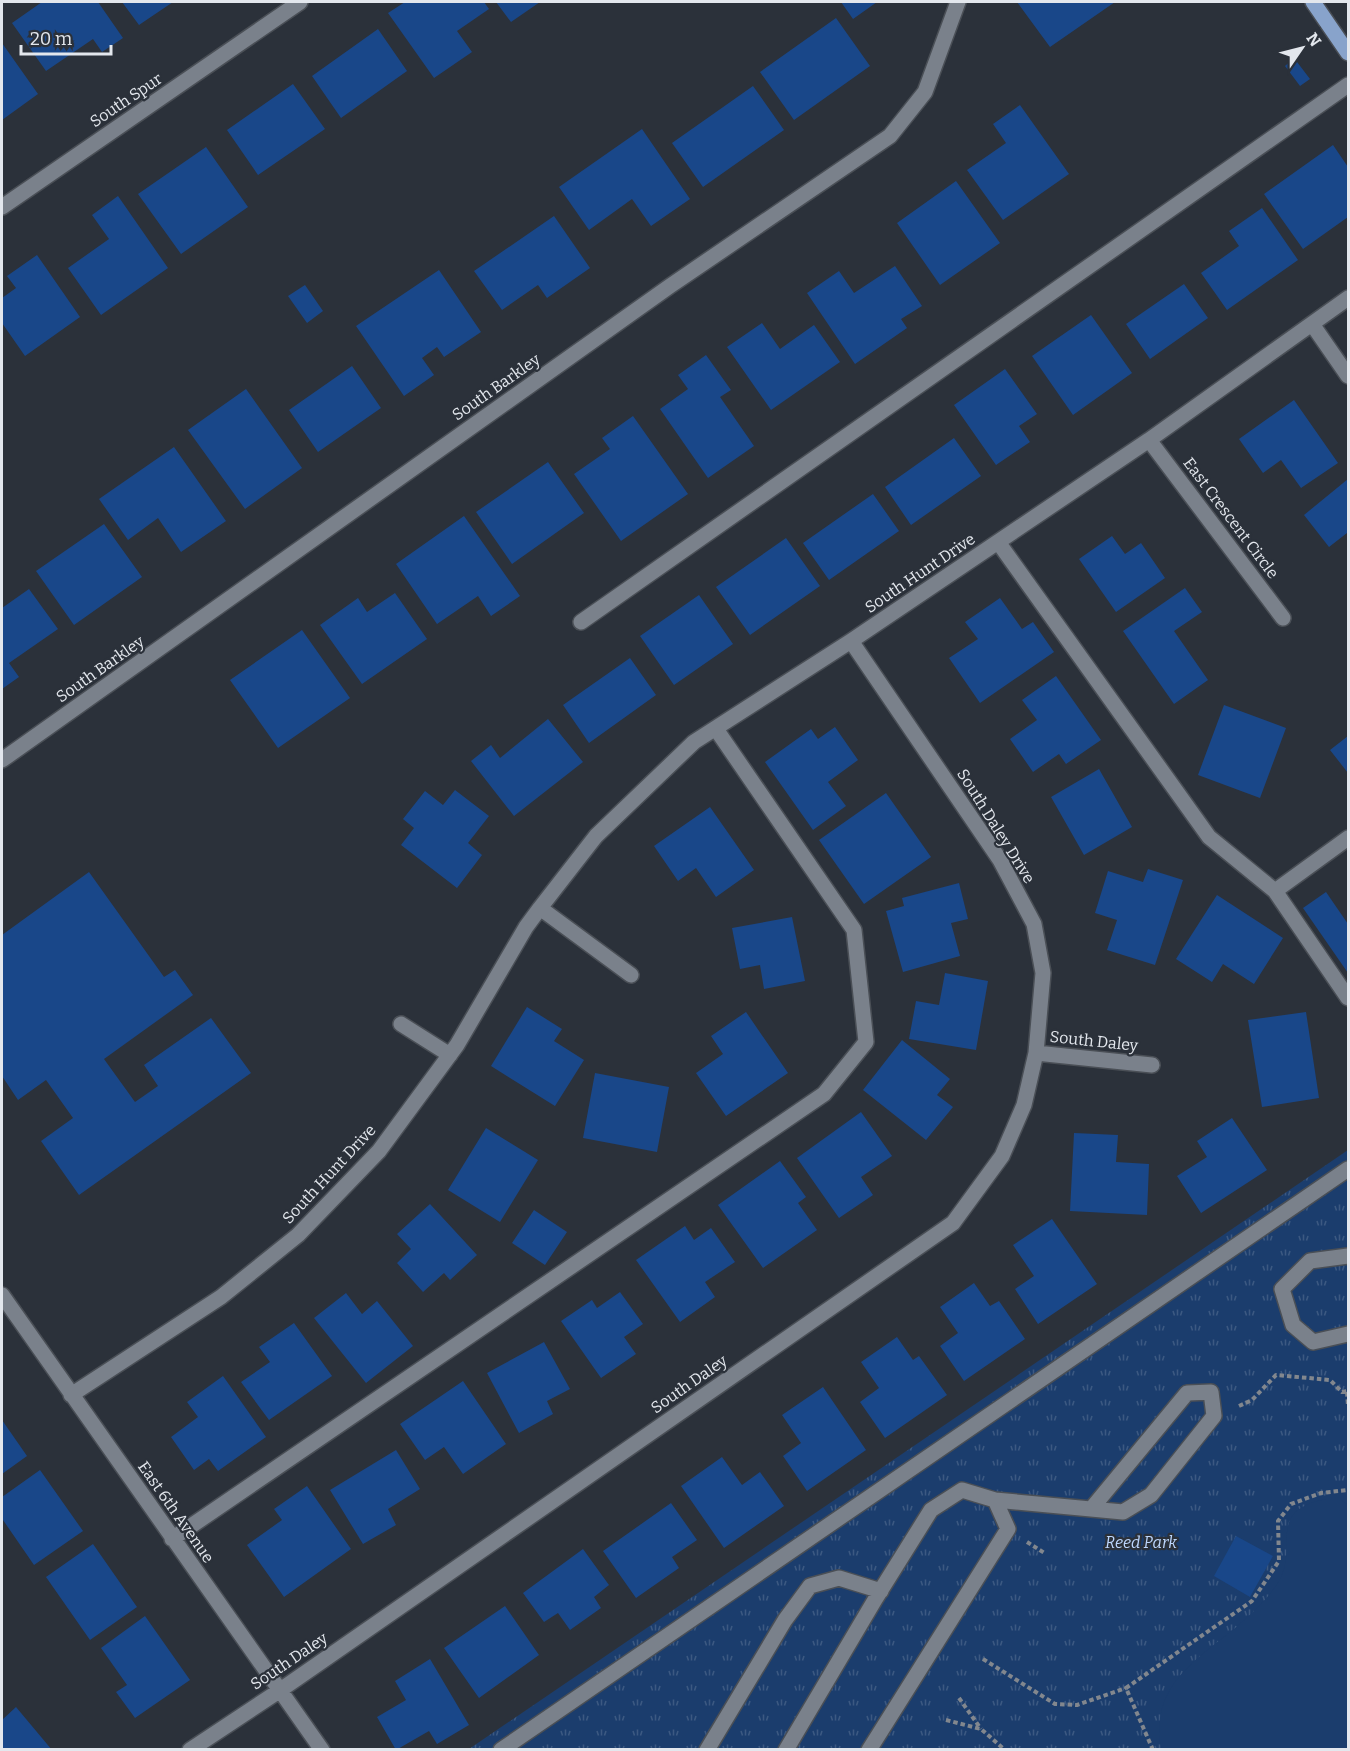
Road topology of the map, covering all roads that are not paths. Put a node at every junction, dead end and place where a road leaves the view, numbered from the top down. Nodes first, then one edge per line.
1 (300, 2) edge
2 (958, 2) edge
3 (1312, 2) edge
4 (1348, 53) edge
5 (1348, 85) edge
6 (2, 207) edge
7 (1348, 298) edge
8 (1312, 324) junction
9 (1348, 376) edge
10 (1149, 440) junction
11 (998, 542) junction
12 (1283, 618) dead end
13 (581, 622) dead end
14 (851, 641) junction
15 (716, 729) junction
16 (2, 760) edge
17 (1348, 838) edge
18 (1275, 891) junction
19 (540, 908) junction
20 (631, 975) dead end
21 (1348, 998) edge
22 (401, 1024) dead end
23 (1036, 1053) junction
24 (450, 1055) junction
25 (1152, 1065) dead end
26 (1348, 1169) edge
27 (1348, 1256) edge
28 (2, 1295) edge
29 (1348, 1334) edge
30 (71, 1395) junction
31 (995, 1500) junction
32 (1092, 1508) junction
33 (172, 1539) junction
34 (881, 1591) junction
35 (279, 1690) junction
36 (190, 1749) edge
37 (322, 1749) edge
38 (501, 1749) edge
39 (707, 1749) edge
40 (786, 1749) edge
41 (869, 1749) edge

1 - 6 street, South Spur
2 - 16 street, South Barkley
3 - 4 main road
5 - 13 street
7 - 8 street, South Hunt Drive
8 - 9 street
8 - 10 street, South Hunt Drive
10 - 11 street, South Hunt Drive
10 - 12 street, East Crescent Circle
11 - 14 street, South Hunt Drive
11 - 18 street
14 - 15 street, South Hunt Drive
14 - 23 street, South Daley Drive
15 - 19 street, South Hunt Drive
15 - 33 street
17 - 18 street
18 - 21 street
19 - 20 street
19 - 24 street, South Hunt Drive
22 - 24 street
23 - 25 street, South Daley
23 - 35 street, South Daley
24 - 30 street, South Hunt Drive
26 - 38 street
27 - 29 street
28 - 30 street, East 6th Avenue
30 - 33 street, East 6th Avenue
31 - 32 street
31 - 34 street
31 - 41 street
32 - 32 street
33 - 35 street, East 6th Avenue
34 - 39 street
34 - 40 street
35 - 36 street, South Daley
35 - 37 street, East 6th Avenue

